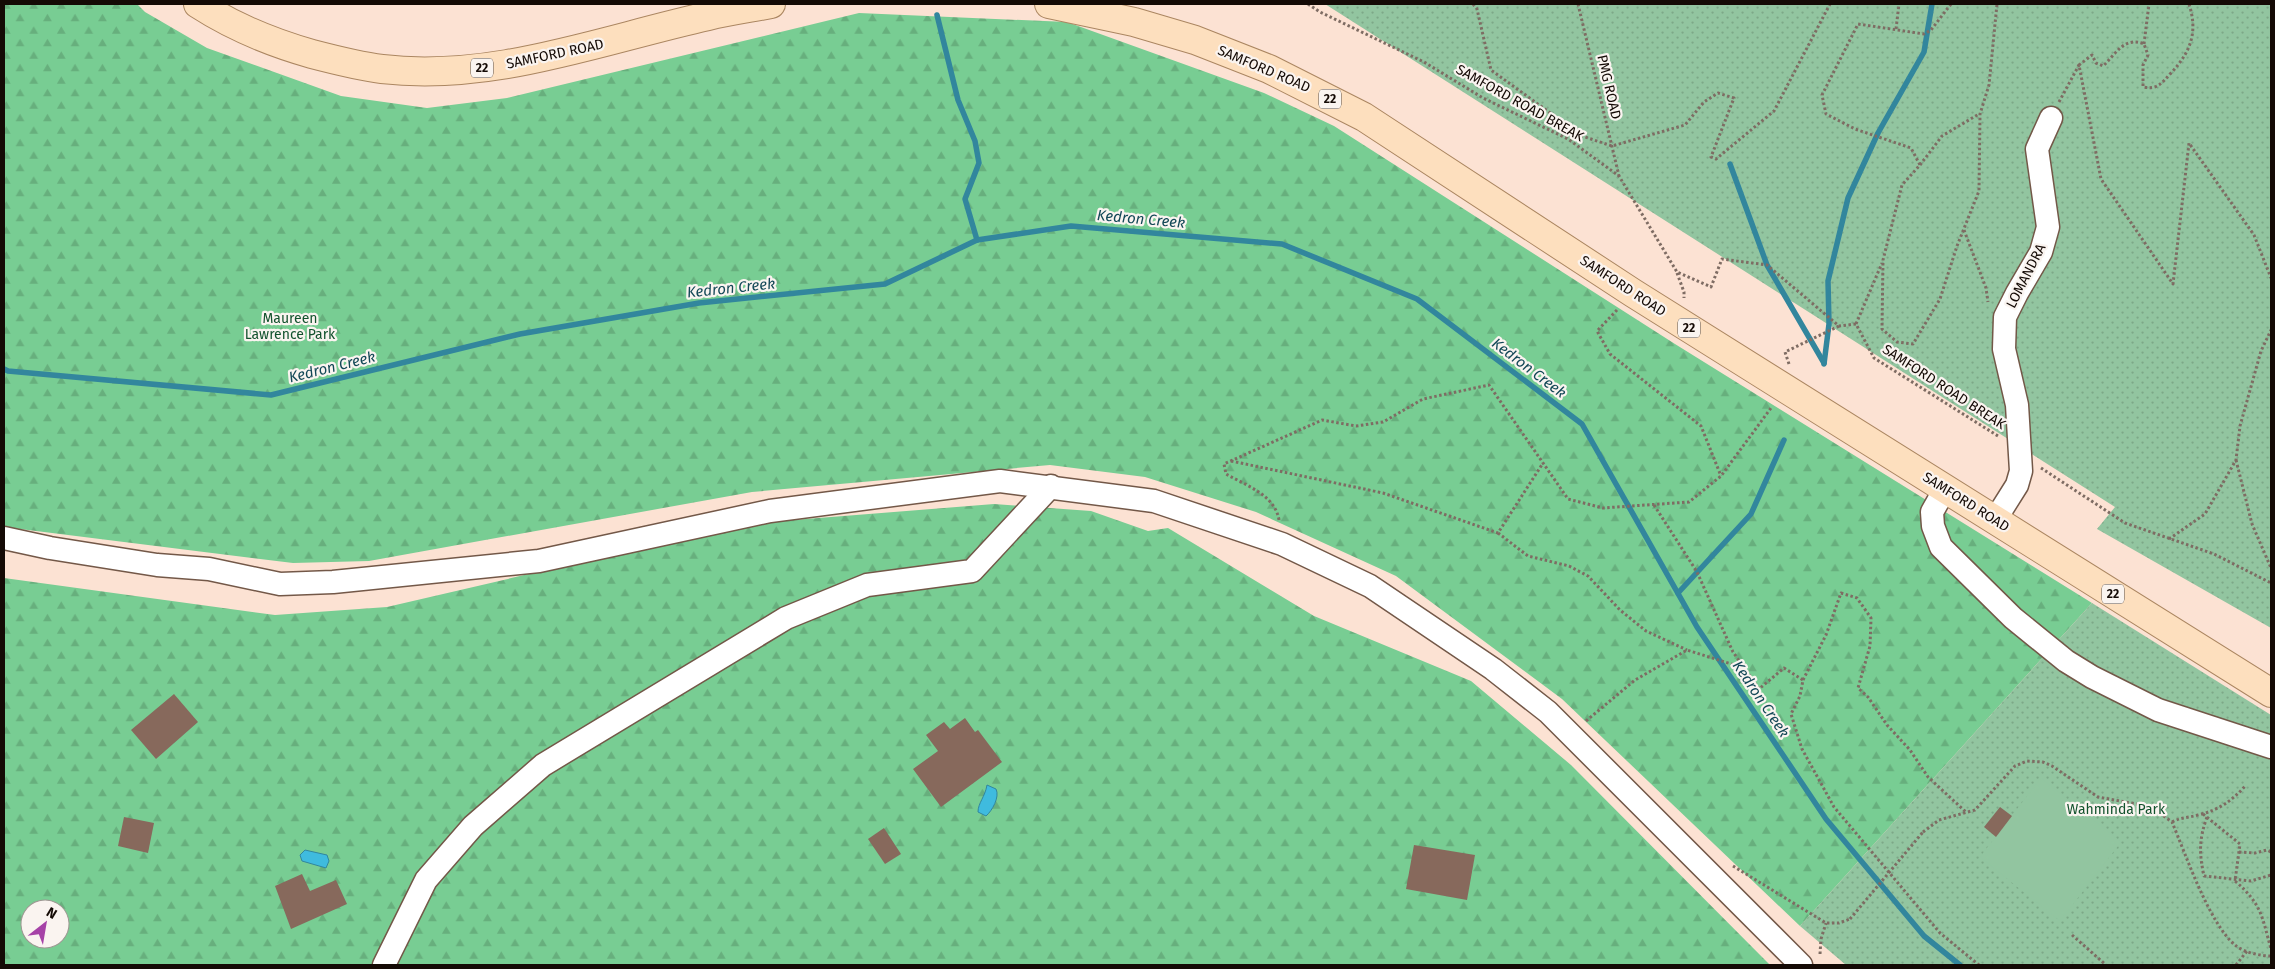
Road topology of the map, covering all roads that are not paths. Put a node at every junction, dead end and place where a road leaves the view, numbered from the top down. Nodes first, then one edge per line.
1 (198, 4) edge
2 (771, 4) edge
3 (1049, 4) edge
4 (2051, 118) road end
5 (1051, 486) junction
6 (1944, 488) junction
7 (1995, 520) junction
8 (6, 541) edge
9 (2271, 693) edge
10 (2271, 747) edge
11 (384, 965) edge
12 (1801, 965) edge

1 - 2 main road, SAMFORD ROAD / 22
3 - 6 main road, SAMFORD ROAD / 22
4 - 7 street, LOMANDRA
5 - 8 street
5 - 11 street
5 - 12 street
6 - 7 main road, SAMFORD ROAD / 22
6 - 10 street
7 - 9 main road, SAMFORD ROAD / 22

